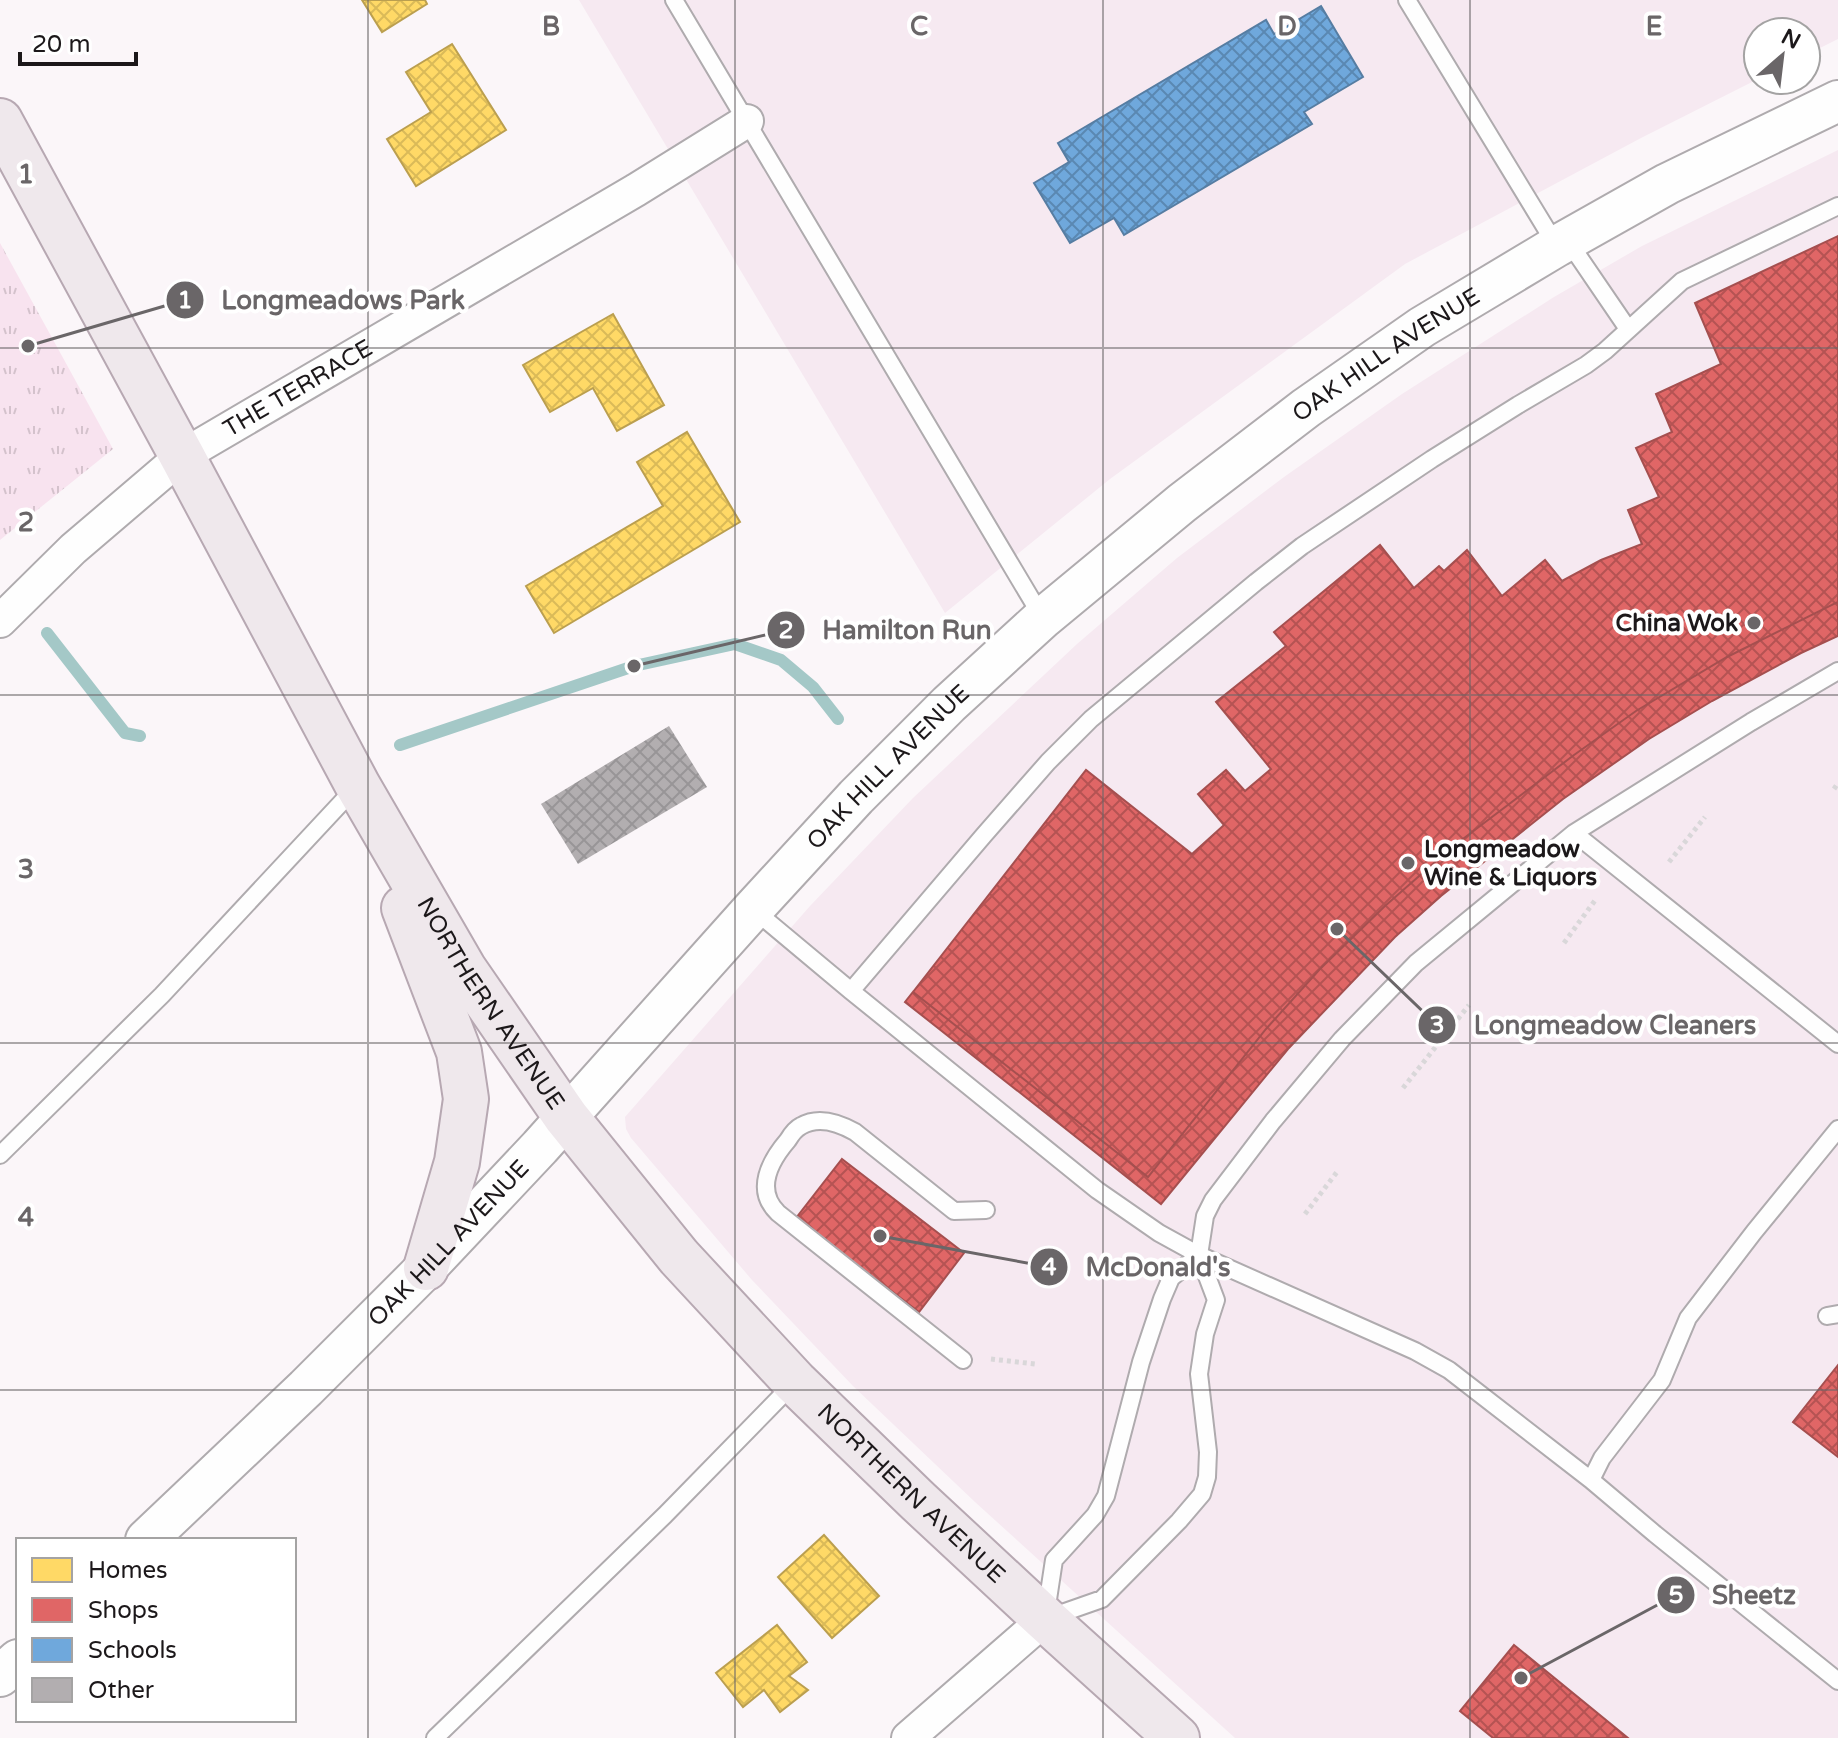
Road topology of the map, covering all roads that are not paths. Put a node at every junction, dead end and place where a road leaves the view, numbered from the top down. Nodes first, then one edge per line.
1 (674, 0) edge
2 (1407, 0) edge
3 (1838, 101) edge
4 (0, 121) edge
5 (747, 121) junction
6 (1838, 206) edge
7 (1562, 244) junction
8 (1628, 329) junction
9 (182, 456) junction
10 (1043, 618) junction
11 (0, 621) edge
12 (1838, 671) edge
13 (358, 786) junction
14 (1574, 833) junction
15 (753, 909) junction
16 (851, 991) junction
17 (1838, 1044) edge
18 (566, 1117) junction
19 (1838, 1129) edge
20 (0, 1155) edge
21 (986, 1210) dead end
22 (1199, 1255) junction
23 (426, 1268) junction
24 (963, 1360) dead end
25 (795, 1382) junction
26 (1591, 1480) junction
27 (148, 1538) edge
28 (1045, 1619) junction
29 (16, 1662) edge
30 (0, 1676) edge
31 (1838, 1681) edge
32 (435, 1738) edge
33 (908, 1738) edge
34 (1177, 1738) edge

1 - 5 lane
2 - 7 lane
3 - 7 street, OAK HILL AVENUE
4 - 9 main road, NORTHERN AVENUE
5 - 9 street, THE TERRACE
5 - 10 lane
6 - 8 lane
7 - 8 lane
7 - 10 street, OAK HILL AVENUE
8 - 16 lane
9 - 11 street, THE TERRACE
9 - 13 main road, NORTHERN AVENUE
10 - 15 street, OAK HILL AVENUE
12 - 14 lane
13 - 18 main road, NORTHERN AVENUE
13 - 20 lane
13 - 23 main road
14 - 17 lane
14 - 22 lane
15 - 16 lane
15 - 18 street, OAK HILL AVENUE
16 - 22 lane
18 - 23 street, OAK HILL AVENUE
18 - 25 main road, NORTHERN AVENUE
19 - 26 lane
21 - 24 lane
22 - 26 lane
22 - 28 lane
22 - 28 lane
23 - 27 street, OAK HILL AVENUE
25 - 28 main road, NORTHERN AVENUE
25 - 32 lane
26 - 31 lane
28 - 33 street
28 - 34 main road, NORTHERN AVENUE
29 - 30 street

